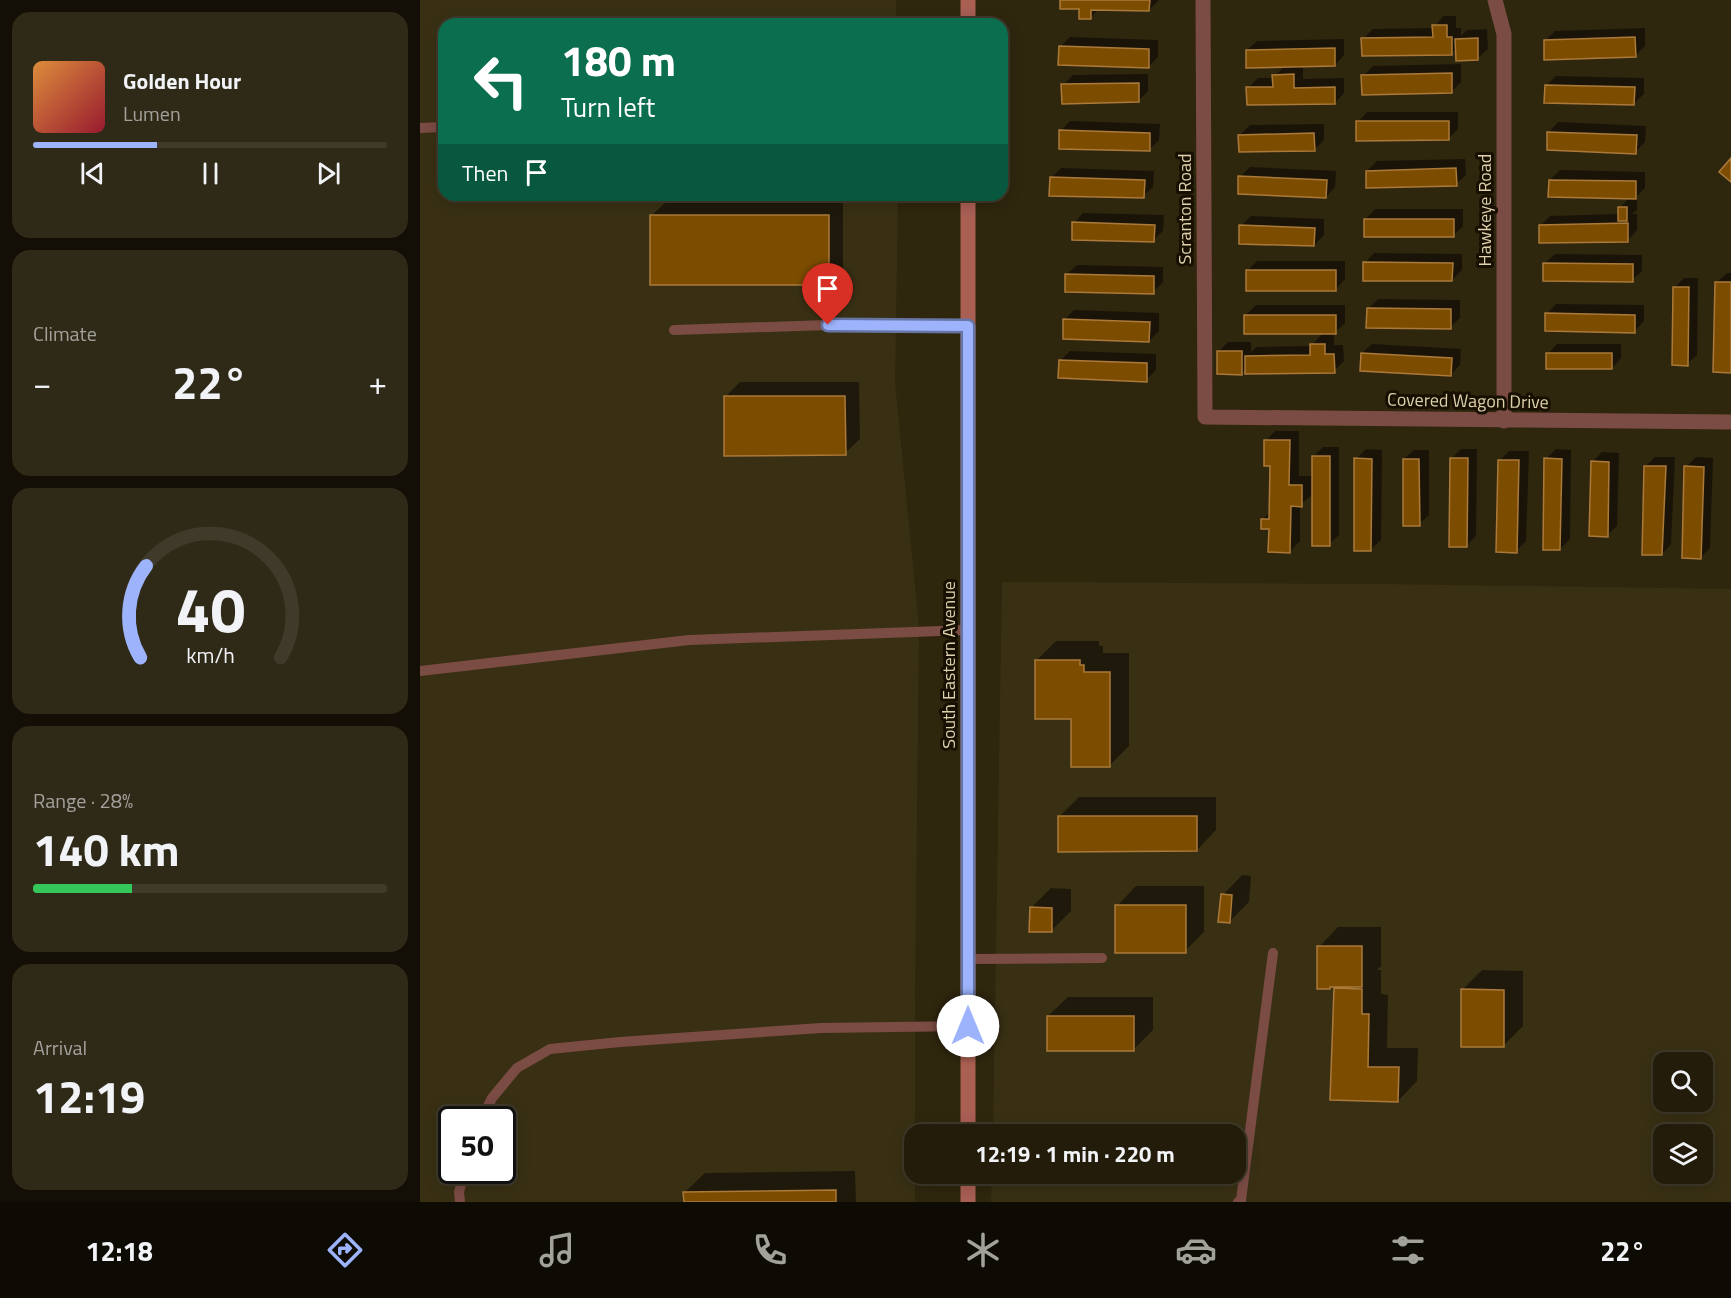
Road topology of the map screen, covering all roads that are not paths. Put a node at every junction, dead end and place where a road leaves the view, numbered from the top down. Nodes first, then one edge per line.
1 (968, 0) edge
2 (1203, 0) edge
3 (1495, 0) edge
4 (968, 18) edge
5 (438, 127) edge
6 (420, 128) edge
7 (968, 201) edge
8 (968, 326) junction
9 (674, 330) dead end
10 (1205, 417) joint
11 (1504, 422) junction
12 (1731, 422) edge
13 (968, 630) junction
14 (420, 671) edge
15 (1274, 953) dead end
16 (1102, 958) dead end
17 (968, 959) junction
18 (968, 1026) junction
19 (488, 1106) edge
20 (968, 1124) edge
21 (461, 1184) edge
22 (968, 1184) edge
23 (460, 1202) edge
24 (968, 1202) edge
25 (1238, 1202) edge

1 - 4 main road
2 - 10 street, Scranton Road
3 - 11 street, Hawkeye Road
5 - 6 lane
7 - 8 main road, South Eastern Avenue
8 - 9 lane
8 - 13 main road, South Eastern Avenue
10 - 11 street, Covered Wagon Drive
11 - 12 street, Covered Wagon Drive
13 - 14 lane
13 - 17 main road, South Eastern Avenue
15 - 25 lane
16 - 17 lane
17 - 18 main road, South Eastern Avenue
18 - 19 lane
18 - 20 main road, South Eastern Avenue
21 - 23 lane
22 - 24 main road

